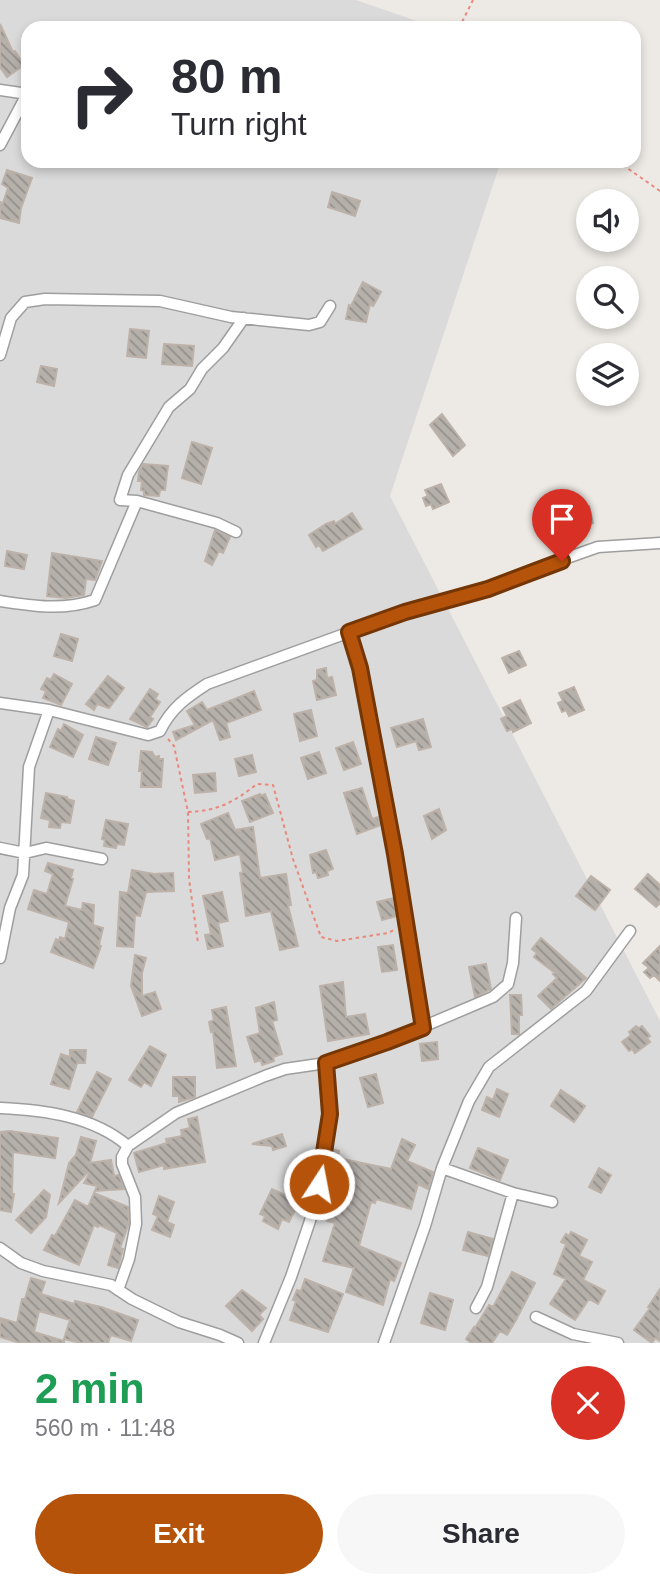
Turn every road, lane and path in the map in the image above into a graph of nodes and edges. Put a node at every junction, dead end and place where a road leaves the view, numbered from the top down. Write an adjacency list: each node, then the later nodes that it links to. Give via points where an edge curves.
1 (473, 0): 2 (path)
2 (462, 21)
3 (0, 90): 4 (street)
4 (21, 93)
5 (21, 107): 6 (street)
6 (0, 145)
7 (627, 168): 8 (path)
8 (660, 191)
9 (330, 306): 10 (street, via 320,322 309,325)
10 (244, 318): 11 (street, via 160,301 25,302 11,318); 12 (street, via 148,439 120,500)
11 (0, 355)
12 (137, 502): 13 (street); 15 (street, via 94,600 51,608)
13 (236, 531)
14 (660, 543): 16 (street, via 598,547 488,589)
15 (0, 601)
16 (349, 632): 19 (street, via 208,684 183,700); 25 (street, via 360,668)
17 (0, 703): 18 (street)
18 (49, 710): 19 (street, via 148,735); 22 (street, via 29,767)
19 (160, 731): 20 (path, via 174,746)
20 (188, 812): 25 (path, via 233,802 257,784 273,785 321,937 337,941 388,933); 27 (path, via 188,879)
21 (0, 848): 22 (street)
22 (25, 853): 23 (street, via 46,848); 28 (street)
23 (102, 859)
24 (516, 918): 29 (street, via 508,984 493,997)
25 (406, 924): 29 (street)
26 (630, 931): 33 (street, via 586,991 489,1067 469,1101)
27 (198, 943)
28 (0, 958)
29 (423, 1028): 30 (street)
30 (326, 1063): 32 (street, via 285,1069 176,1113); 41 (street, via 330,1114 314,1209 292,1278)
31 (0, 1108): 32 (street, via 71,1117 112,1132)
32 (128, 1146): 37 (street, via 122,1164 135,1197 136,1224)
33 (442, 1168): 34 (street); 42 (street)
34 (513, 1193): 35 (street); 38 (street, via 491,1274)
35 (552, 1202)
36 (0, 1248): 37 (street, via 43,1272)
37 (118, 1290): 40 (street, via 180,1322)
38 (476, 1308)
39 (536, 1317): 43 (street, via 573,1334)
40 (237, 1343)
41 (264, 1343)
42 (384, 1343)
43 (618, 1343)

